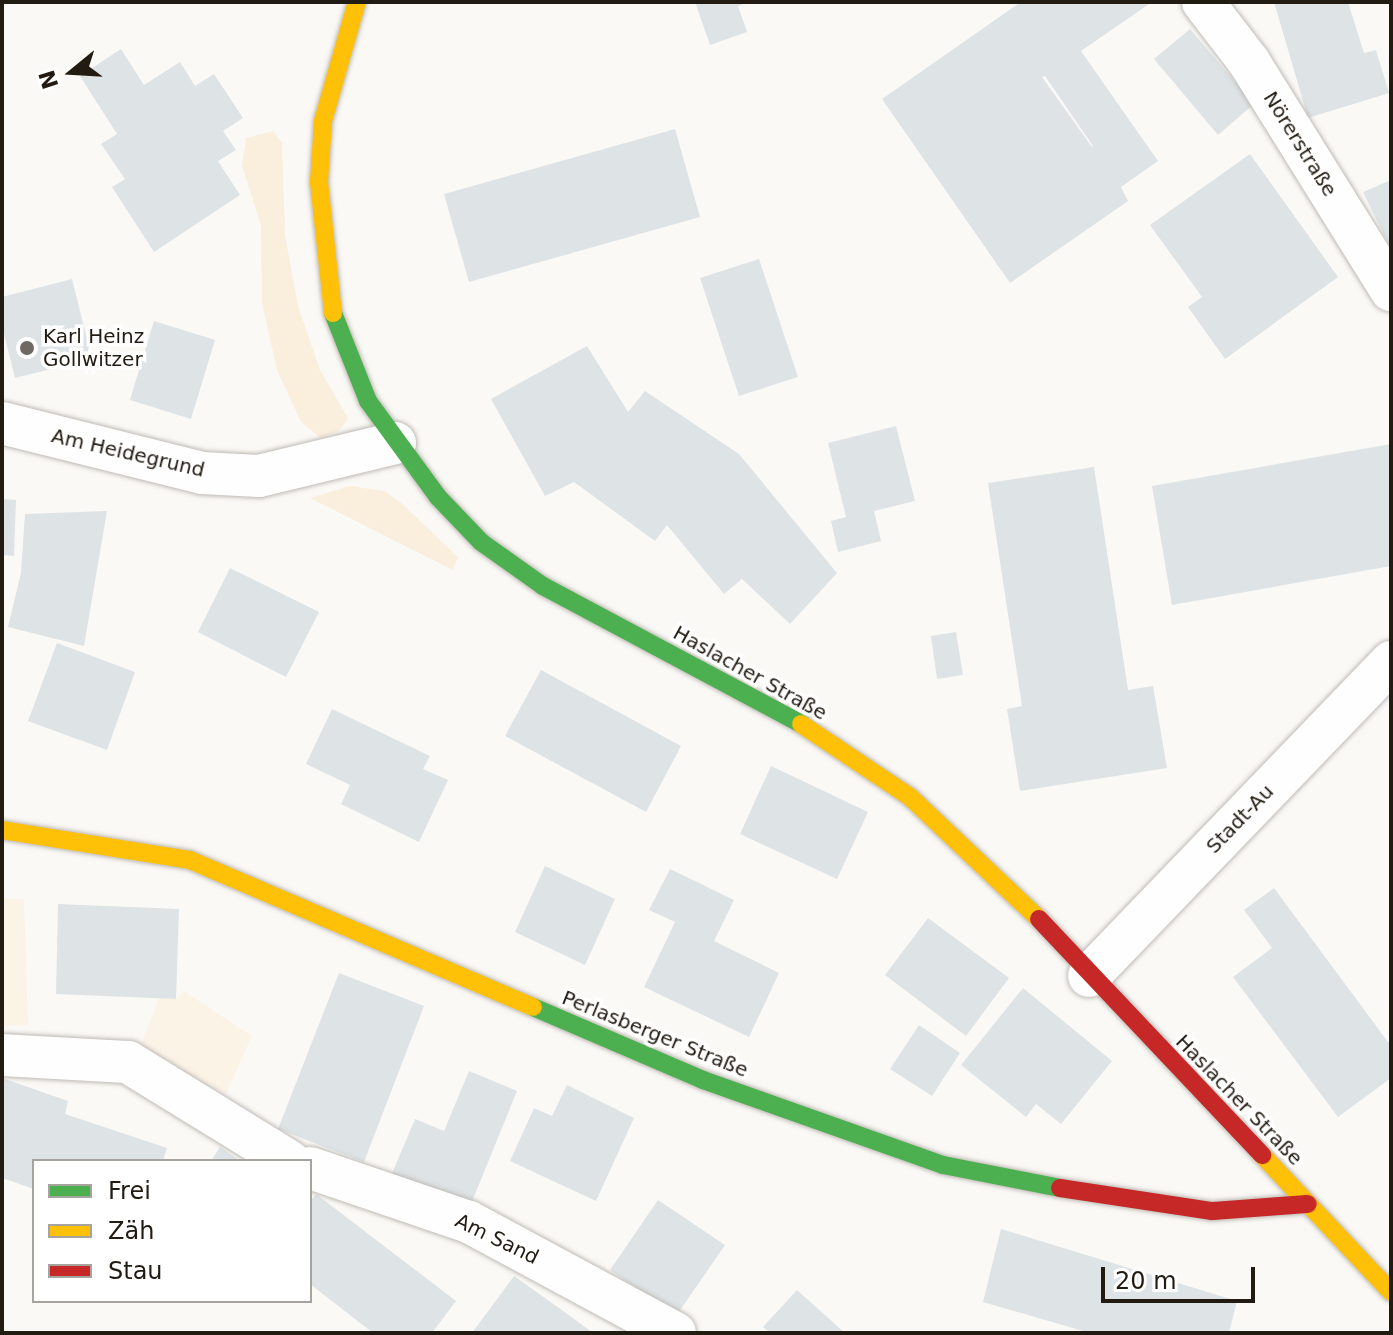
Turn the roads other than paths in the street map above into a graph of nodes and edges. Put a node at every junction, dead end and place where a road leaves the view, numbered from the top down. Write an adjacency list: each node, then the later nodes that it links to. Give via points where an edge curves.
1 (357, 2): 5 (street, Haslacher Straße, via 323,121 323,252 334,317 368,401)
2 (1203, 2): 3 (street, Nörerstraße, via 1249,62)
3 (1391, 290)
4 (2, 423): 5 (street, Am Heidegrund, via 202,473 259,476)
5 (395, 443): 8 (street, Haslacher Straße, via 481,542 543,586 805,726 910,797 993,870)
6 (1391, 662): 8 (street, Stadt-Au)
7 (2, 830): 12 (street, Perlasberger Straße, via 190,860 703,1080 943,1165 1150,1205 1212,1211)
8 (1089, 976): 12 (street, Haslacher Straße)
9 (2, 1055): 10 (street, via 128,1062)
10 (286, 1159)
11 (312, 1169): 14 (street, Am Sand, via 469,1222)
12 (1308, 1204): 13 (street, Haslacher Straße)
13 (1391, 1292)
14 (675, 1333)

